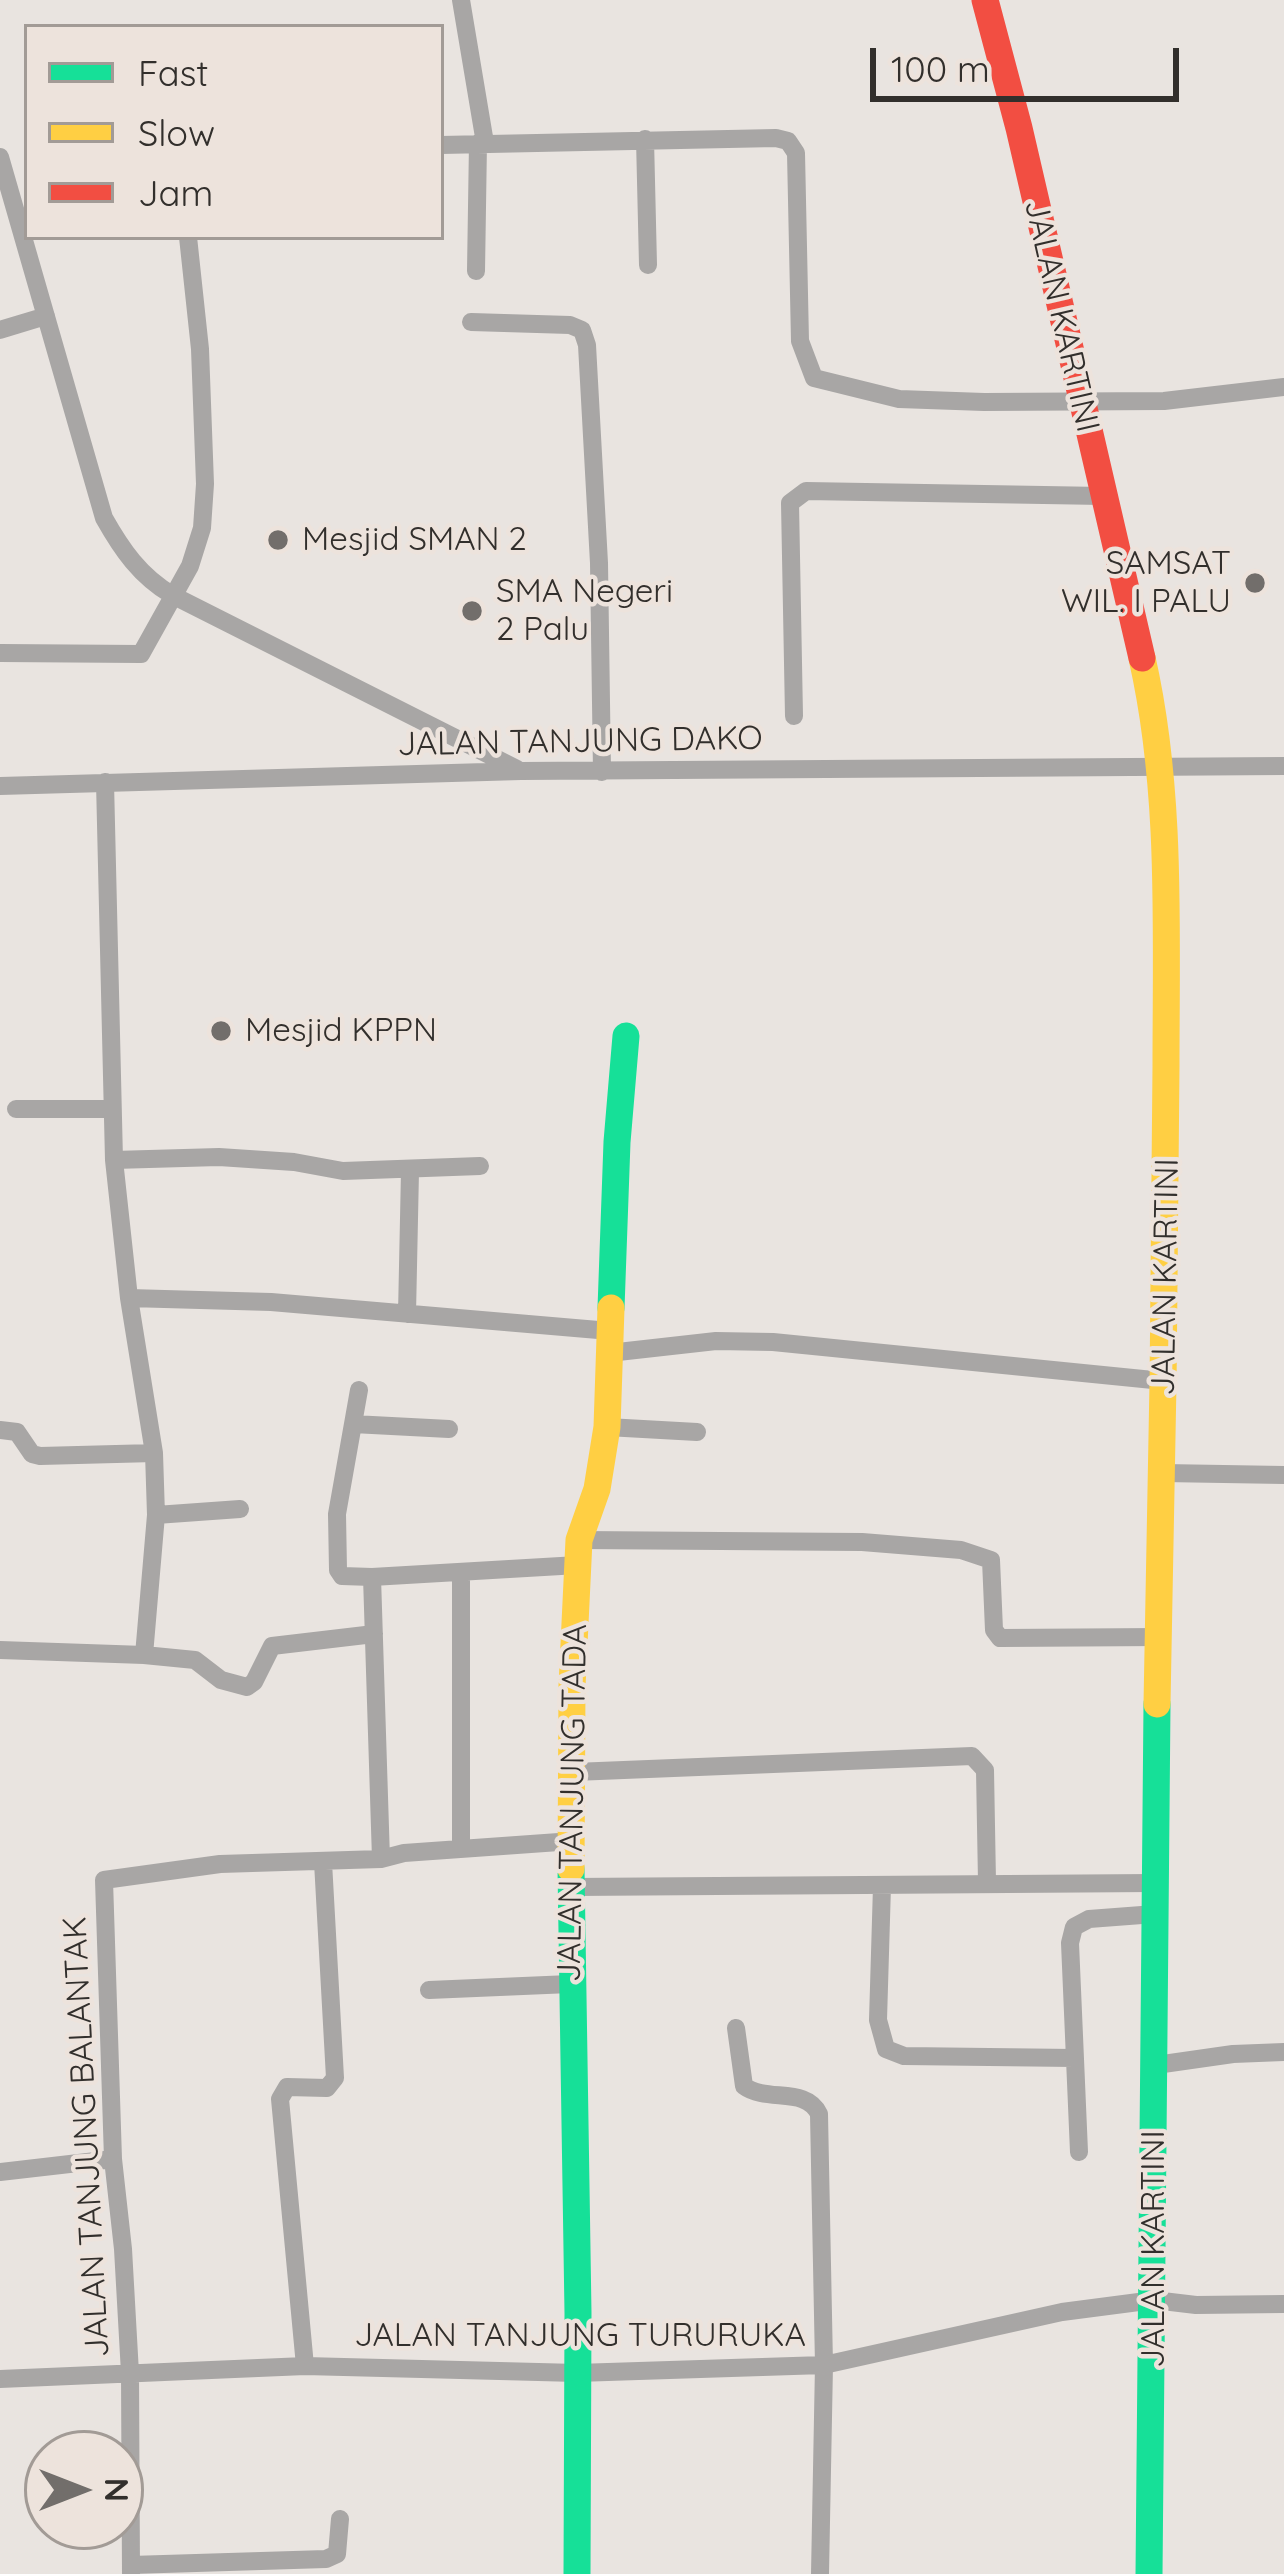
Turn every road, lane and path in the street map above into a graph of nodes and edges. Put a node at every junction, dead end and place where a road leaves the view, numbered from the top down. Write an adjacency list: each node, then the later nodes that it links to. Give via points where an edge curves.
1 (461, 0): 4 (street)
2 (985, 0): 16 (street, JALAN KARTINI)
3 (645, 139): 4 (street); 10 (street); 16 (street, via 788,141 796,154 800,340 814,379 898,399)
4 (482, 143): 5 (street); 11 (street)
5 (444, 145)
6 (0, 157): 8 (street)
7 (24, 240): 12 (street)
8 (24, 240)
9 (188, 240): 18 (street, via 205,484 202,528)
10 (648, 265)
11 (476, 271)
12 (46, 316): 14 (street); 18 (street, via 104,518 127,557)
13 (471, 322): 24 (street, via 570,326 582,330 587,345)
14 (0, 330)
15 (1284, 387): 16 (street, via 1164,401)
16 (1080, 400): 17 (street, JALAN KARTINI)
17 (1103, 496): 20 (street, via 797,496 790,503); 22 (street, JALAN KARTINI)
18 (172, 595): 19 (street, via 141,654); 23 (street)
19 (0, 653)
20 (794, 716)
21 (1284, 766): 22 (street, JALAN TANJUNG DAKO)
22 (1161, 768): 24 (street, JALAN TANJUNG DAKO); 36 (street, JALAN KARTINI)
23 (521, 771): 24 (street, JALAN TANJUNG DAKO); 25 (street, JALAN TANJUNG DAKO)
24 (602, 772)
25 (105, 782): 26 (street, JALAN TANJUNG DAKO); 29 (street)
26 (0, 786)
27 (626, 1036): 35 (street, JALAN TANJUNG TADA)
28 (16, 1109): 29 (street)
29 (111, 1109): 30 (street)
30 (114, 1160): 32 (street, via 219,1157); 33 (street)
31 (479, 1166): 32 (street)
32 (410, 1172): 34 (street)
33 (129, 1298): 34 (street); 43 (street)
34 (407, 1314): 35 (street)
35 (610, 1342): 36 (street, via 773,1342); 39 (street, JALAN TANJUNG TADA)
36 (1163, 1381): 44 (street, JALAN KARTINI)
37 (359, 1390): 38 (street)
38 (353, 1424): 41 (street); 50 (street, via 338,1570)
39 (607, 1427): 42 (street); 48 (street, JALAN TANJUNG TADA)
40 (0, 1430): 43 (street, via 17,1432 40,1456)
41 (449, 1430)
42 (697, 1432)
43 (154, 1453): 47 (street)
44 (1163, 1473): 45 (street); 52 (street, JALAN KARTINI)
45 (1284, 1474)
46 (240, 1509): 47 (street)
47 (156, 1515): 54 (street)
48 (579, 1552): 49 (street); 52 (street, via 862,1542 961,1550 991,1560 1000,1638); 55 (street, JALAN TANJUNG TADA)
49 (461, 1573): 50 (street); 57 (street)
50 (372, 1576): 51 (street)
51 (374, 1634): 54 (street, via 272,1646 247,1687 195,1660); 58 (street)
52 (1161, 1637): 61 (street, JALAN KARTINI)
53 (0, 1650): 54 (street)
54 (144, 1655)
55 (574, 1772): 56 (street, JALAN TANJUNG TADA); 60 (street, via 973,1756 985,1770)
56 (573, 1841): 57 (street, JALAN TANJUNG BALANTAK); 63 (street, JALAN TANJUNG TADA)
57 (461, 1848): 58 (street, JALAN TANJUNG BALANTAK)
58 (381, 1859): 59 (street, JALAN TANJUNG BALANTAK)
59 (323, 1862): 72 (street, JALAN TANJUNG BALANTAK, via 220,1864 104,1880); 77 (street, via 335,2074 331,2086 280,2091)
60 (986, 1882): 61 (street); 62 (street)
61 (1154, 1882): 64 (street, JALAN KARTINI)
62 (882, 1886): 63 (street); 69 (street, via 878,2020 886,2049 904,2056)
63 (572, 1887): 65 (street, JALAN TANJUNG TADA)
64 (1155, 1914): 69 (street, via 1088,1919 1075,1928); 70 (street, JALAN KARTINI)
65 (570, 1984): 66 (street); 79 (street, JALAN TANJUNG TADA)
66 (429, 1990)
67 (736, 2028): 76 (street, via 745,2086 806,2099 820,2114)
68 (1284, 2052): 70 (street)
69 (1075, 2058): 71 (street)
70 (1156, 2065): 74 (street, JALAN KARTINI)
71 (1079, 2152)
72 (112, 2158): 73 (street); 78 (street, JALAN TANJUNG BALANTAK)
73 (0, 2172)
74 (1154, 2300): 75 (street, JALAN TANJUNG TURURUKA); 76 (street, JALAN TANJUNG TURURUKA, via 1012,2320); 85 (street, JALAN KARTINI)
75 (1284, 2305)
76 (824, 2365): 79 (street, JALAN TANJUNG TURURUKA); 84 (street)
77 (304, 2366): 78 (street, JALAN TANJUNG TURURUKA); 79 (street, JALAN TANJUNG TURURUKA)
78 (130, 2373): 80 (street, JALAN TANJUNG TURURUKA); 82 (street, JALAN TANJUNG BALANTAK)
79 (577, 2373): 83 (street, JALAN TANJUNG TADA)
80 (0, 2379)
81 (340, 2519): 82 (street, via 337,2554 326,2559)
82 (131, 2570)
83 (577, 2574)
84 (820, 2574)
85 (1149, 2574)

